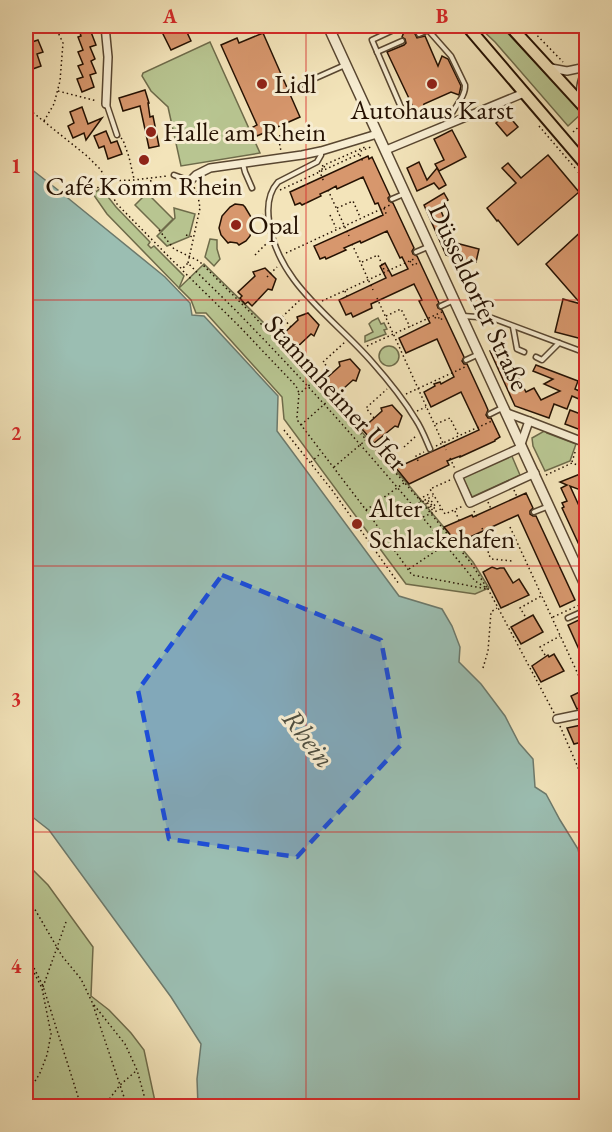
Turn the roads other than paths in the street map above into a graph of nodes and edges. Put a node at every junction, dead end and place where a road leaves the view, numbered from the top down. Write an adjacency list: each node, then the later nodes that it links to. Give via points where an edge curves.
1 (105, 26): 17 (street)
2 (328, 26): 11 (street, Düsseldorfer Straße)
3 (402, 26): 10 (lane, via 372,40)
4 (424, 26): 7 (lane)
5 (467, 26): 16 (main road)
6 (510, 26): 13 (main road)
7 (428, 30): 8 (lane); 19 (lane, via 451,56 465,85)
8 (419, 34)
9 (402, 41): 10 (lane)
10 (377, 52): 19 (lane, via 405,115)
11 (346, 65): 15 (lane); 20 (street, Düsseldorfer Straße)
12 (586, 67): 13 (street, via 571,71)
13 (549, 68): 18 (main road)
14 (586, 72): 18 (street, via 580,94)
15 (300, 85)
16 (524, 93): 19 (street); 25 (main road)
17 (106, 104): 21 (lane)
18 (584, 106)
19 (451, 120): 22 (street)
20 (377, 134): 22 (street, Düsseldorfer Straße); 23 (street)
21 (117, 135)
22 (386, 150): 29 (street, Düsseldorfer Straße)
23 (321, 151): 24 (street); 48 (lane, via 317,162 274,186 268,210 272,238 289,273 400,397)
24 (243, 164): 27 (street, via 210,168); 28 (lane)
25 (586, 165)
26 (174, 175): 27 (lane)
27 (190, 181)
28 (252, 188)
29 (406, 193): 30 (lane); 31 (street, Düsseldorfer Straße)
30 (392, 199)
31 (430, 246): 32 (lane); 33 (street, Düsseldorfer Straße)
32 (417, 252)
33 (455, 300): 34 (lane); 35 (street, Düsseldorfer Straße)
34 (441, 306)
35 (463, 316): 36 (lane, via 492,318); 40 (street, Düsseldorfer Straße)
36 (513, 326): 37 (lane); 38 (lane, via 517,349)
37 (559, 343): 39 (lane); 41 (lane, via 542,360)
38 (524, 352)
39 (586, 353)
40 (480, 354): 42 (lane); 43 (street, Düsseldorfer Straße)
41 (536, 357)
42 (466, 360)
43 (506, 410): 44 (lane); 45 (street); 47 (street, Düsseldorfer Straße)
44 (490, 414)
45 (529, 421): 46 (street); 47 (street)
46 (583, 441)
47 (522, 445): 49 (street, Düsseldorfer Straße); 49 (street, via 458,476 470,503)
48 (430, 449)
49 (536, 476): 50 (street, Düsseldorfer Straße)
50 (549, 506): 51 (lane); 52 (street, Düsseldorfer Straße)
51 (534, 512)
52 (586, 587)
53 (586, 610): 54 (lane)
54 (568, 618)
55 (586, 713): 56 (street)
56 (557, 719)

